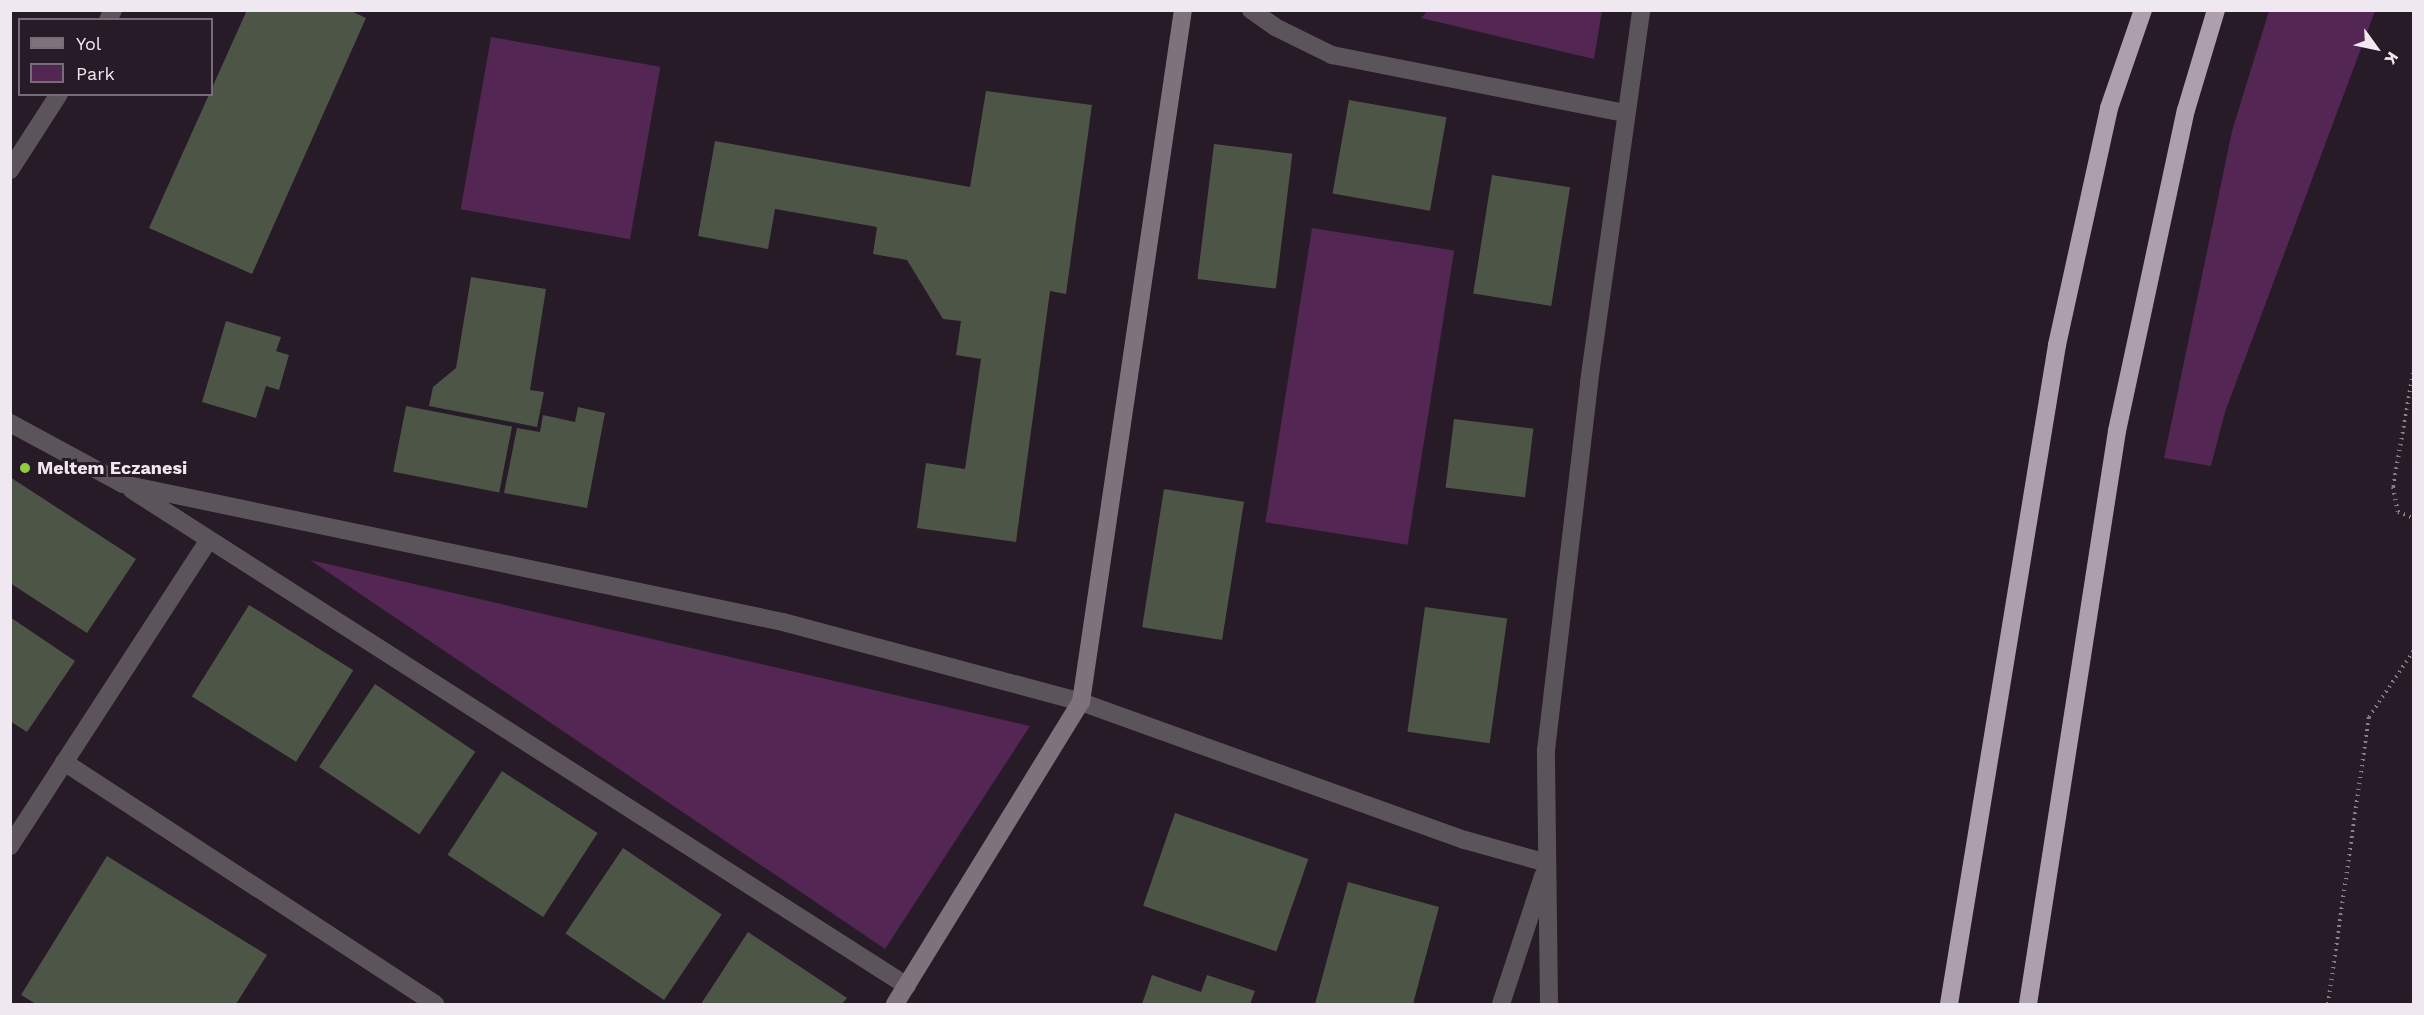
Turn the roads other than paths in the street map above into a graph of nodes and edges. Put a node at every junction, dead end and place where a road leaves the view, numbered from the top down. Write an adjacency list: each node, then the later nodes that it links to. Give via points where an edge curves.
1 (1183, 10): 14 (street)
2 (1251, 10): 9 (street, via 1275,27 1332,55)
3 (1641, 10): 9 (street)
4 (2135, 10): 8 (highway)
5 (2143, 10): 8 (highway)
6 (2216, 10): 24 (highway, via 2186,110 2117,431)
7 (58, 96): 10 (street)
8 (2109, 108): 23 (highway, via 2057,345)
9 (1625, 113): 17 (street, via 1546,750)
10 (10, 170)
11 (10, 423): 12 (street)
12 (123, 484): 13 (street); 14 (street, via 783,622)
13 (209, 540): 15 (street); 18 (street)
14 (1081, 702): 17 (street, via 1465,840); 18 (street)
15 (64, 762): 16 (street); 19 (street)
16 (10, 846)
17 (1547, 863): 21 (street); 22 (street)
18 (907, 986): 20 (street)
19 (435, 1005)
20 (896, 1005)
21 (1500, 1005)
22 (1549, 1005)
23 (1949, 1005)
24 (2028, 1005)

